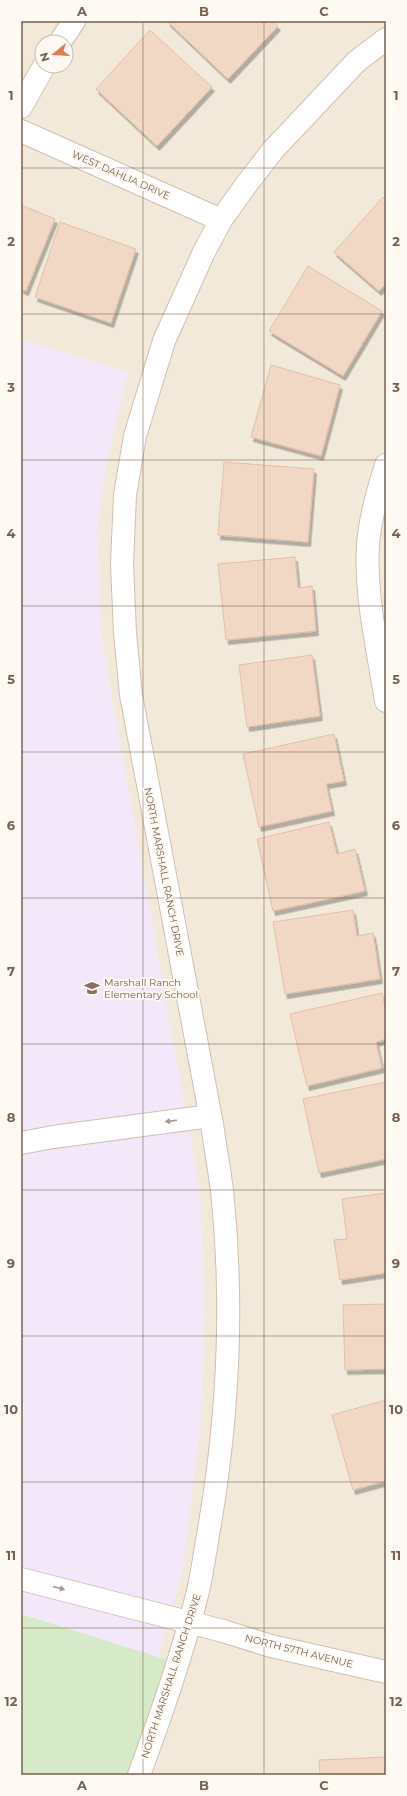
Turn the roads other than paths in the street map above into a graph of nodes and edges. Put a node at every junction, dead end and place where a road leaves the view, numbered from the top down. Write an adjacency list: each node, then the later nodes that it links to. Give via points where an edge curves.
1 (74, 21): 2 (street)
2 (65, 34)
3 (386, 39): 7 (street, NORTH MARSHALL RANCH DRIVE, via 357,61 273,150)
4 (40, 74): 5 (street)
5 (21, 107)
6 (21, 131): 7 (street, WEST DAHLIA DRIVE)
7 (221, 220): 10 (street, NORTH MARSHALL RANCH DRIVE, via 176,312 152,379 136,436 125,495 122,564 131,695)
8 (386, 465): 9 (street, via 376,495 368,545 370,604)
9 (386, 701)
10 (210, 1116): 11 (street, one-way to 11); 13 (street, NORTH MARSHALL RANCH DRIVE, via 222,1190 228,1363 214,1500 198,1590)
11 (21, 1143)
12 (21, 1579): 13 (street, NORTH 57TH AVENUE, one-way to 13)
13 (189, 1623): 14 (street, NORTH 57TH AVENUE, via 271,1646); 15 (street, NORTH MARSHALL RANCH DRIVE, via 153,1737)
14 (386, 1672)
15 (138, 1775)

